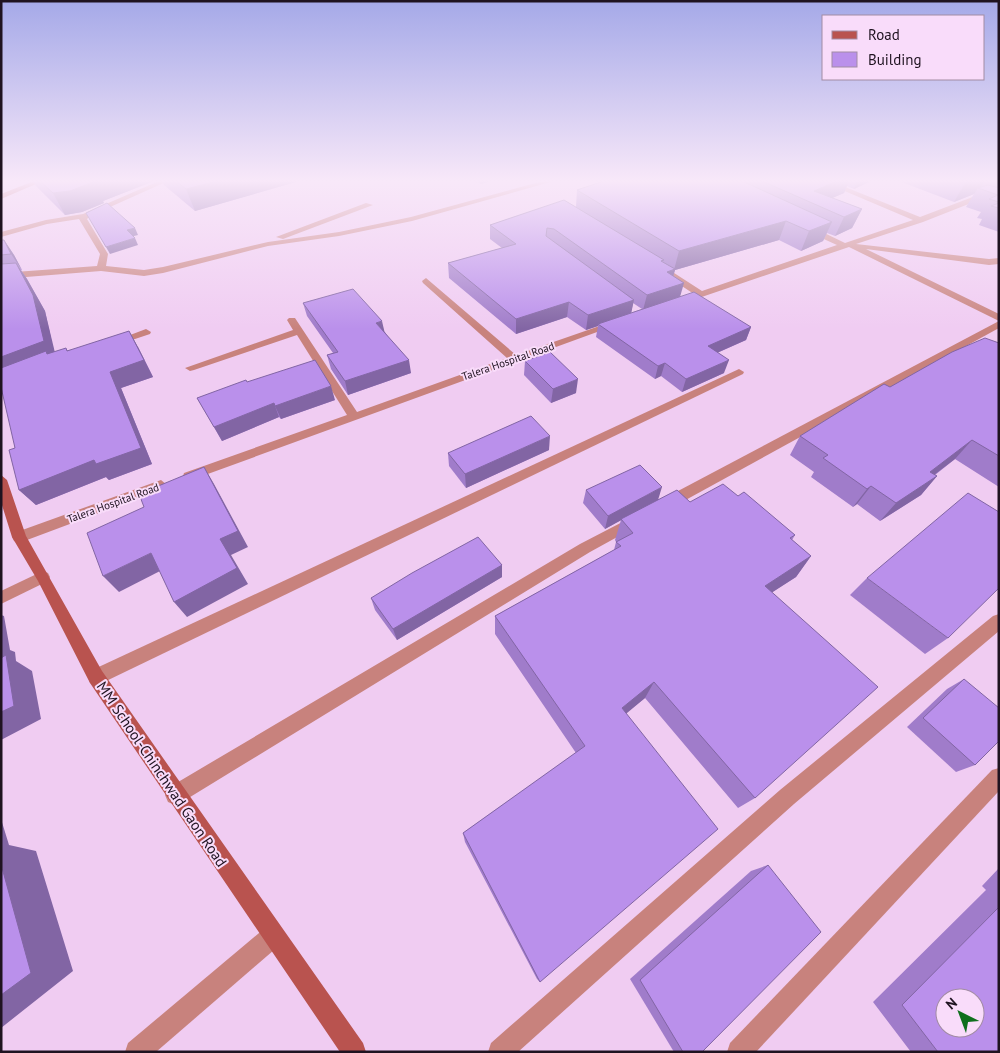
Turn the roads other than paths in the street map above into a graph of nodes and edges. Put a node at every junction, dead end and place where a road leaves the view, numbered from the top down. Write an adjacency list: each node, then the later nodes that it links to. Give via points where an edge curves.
1 (18, 230): 7 (street)
2 (89, 230): 11 (street, via 104,254)
3 (301, 230): 9 (street)
4 (358, 230): 9 (street)
5 (811, 230): 8 (street)
6 (890, 230): 8 (street)
7 (1, 235)
8 (847, 245): 10 (street); 15 (street); 17 (street)
9 (258, 246): 11 (street, via 144,273)
10 (999, 261)
11 (101, 268): 13 (street)
12 (661, 269): 15 (street)
13 (1, 276)
14 (426, 281): 24 (street)
15 (701, 294): 16 (street)
16 (670, 305)
17 (999, 318)
18 (292, 320): 21 (street)
19 (623, 321): 24 (street, Talera Hospital Road)
20 (999, 324): 35 (street, via 585,548)
21 (299, 331): 25 (street); 27 (street)
22 (146, 332): 23 (street)
23 (99, 348)
24 (514, 359): 27 (street, Talera Hospital Road)
25 (190, 368)
26 (739, 372): 33 (street)
27 (353, 415): 29 (street, Talera Hospital Road)
28 (1, 480): 29 (main road, MM School-Chinchwad Gaon Road)
29 (19, 538): 30 (main road, MM School-Chinchwad Gaon Road)
30 (43, 577): 31 (street); 33 (main road, MM School-Chinchwad Gaon Road)
31 (1, 598)
32 (999, 621): 39 (street, via 787,797)
33 (96, 677): 35 (main road, MM School-Chinchwad Gaon Road)
34 (999, 777): 40 (street)
35 (175, 795): 36 (main road, MM School-Chinchwad Gaon Road)
36 (273, 936): 37 (street); 38 (main road, MM School-Chinchwad Gaon Road)
37 (137, 1052)
38 (354, 1052)
39 (500, 1052)
40 (739, 1052)

